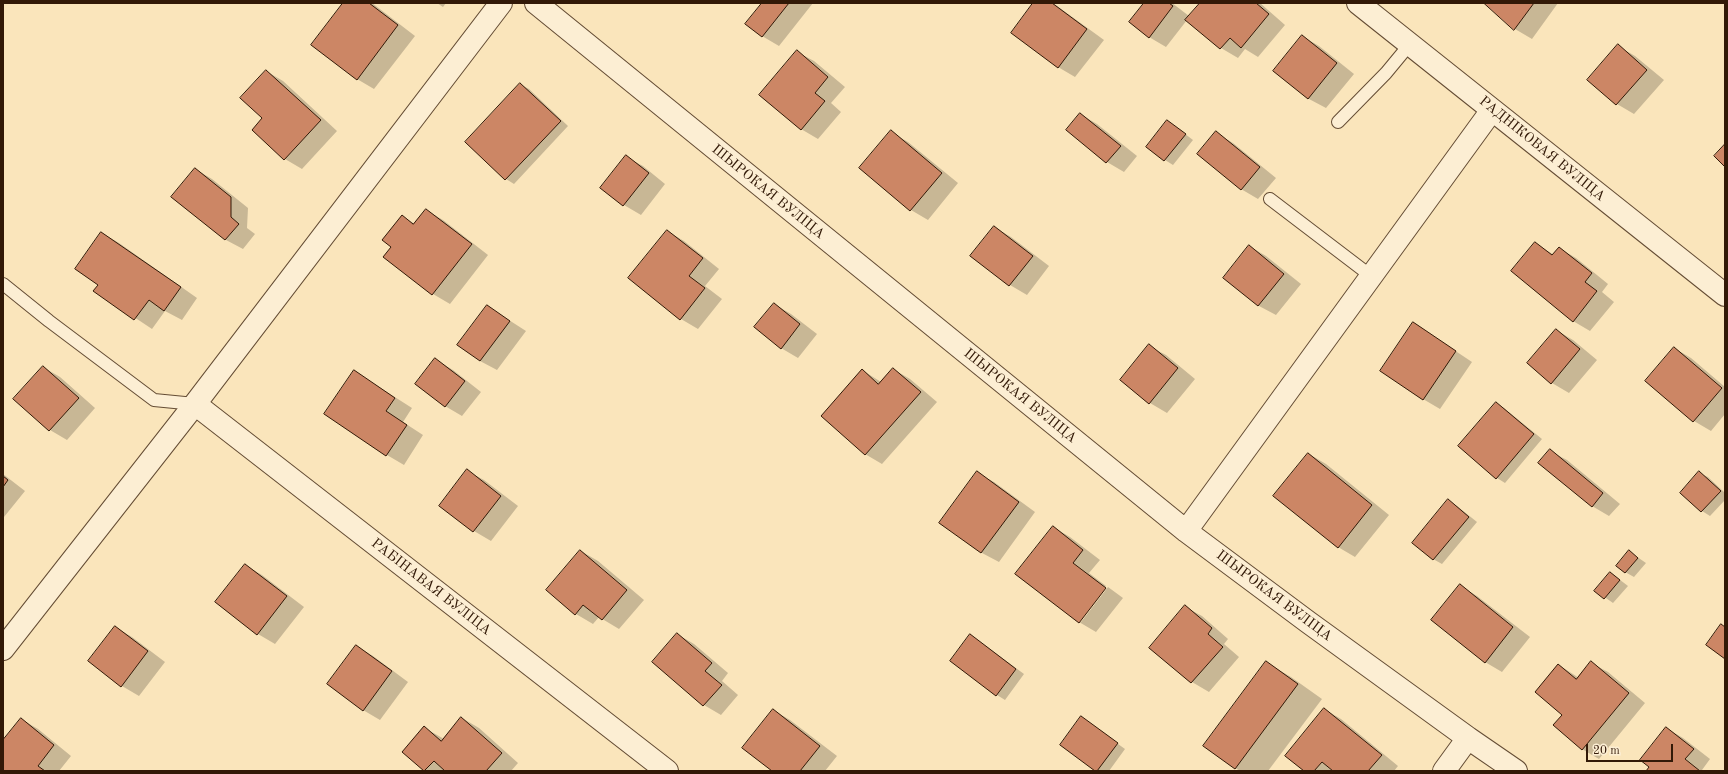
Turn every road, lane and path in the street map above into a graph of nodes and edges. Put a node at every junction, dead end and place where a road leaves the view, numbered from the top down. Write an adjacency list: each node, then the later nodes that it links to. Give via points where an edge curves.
1 (500, 3): 11 (street)
2 (536, 3): 12 (street, ШЫРОКАЯ ВУЛІЦА)
3 (1358, 3): 4 (street, РАДНІКОВАЯ ВУЛІЦА)
4 (1410, 44): 5 (street, РАДНІКОВАЯ ВУЛІЦА); 6 (lane, via 1386,73)
5 (1492, 110): 8 (street); 10 (street, РАДНІКОВАЯ ВУЛІЦА)
6 (1338, 122)
7 (1270, 198): 8 (lane)
8 (1371, 276): 12 (street)
9 (3, 284): 11 (lane, via 154,400)
10 (1725, 295)
11 (195, 404): 13 (street); 15 (street, РАБІНАВАЯ ВУЛІЦА)
12 (1186, 531): 14 (street, ШЫРОКАЯ ВУЛІЦА)
13 (3, 649)
14 (1468, 738): 16 (street); 17 (street, ШЫРОКАЯ ВУЛІЦА)
15 (667, 771)
16 (1444, 771)
17 (1516, 771)

